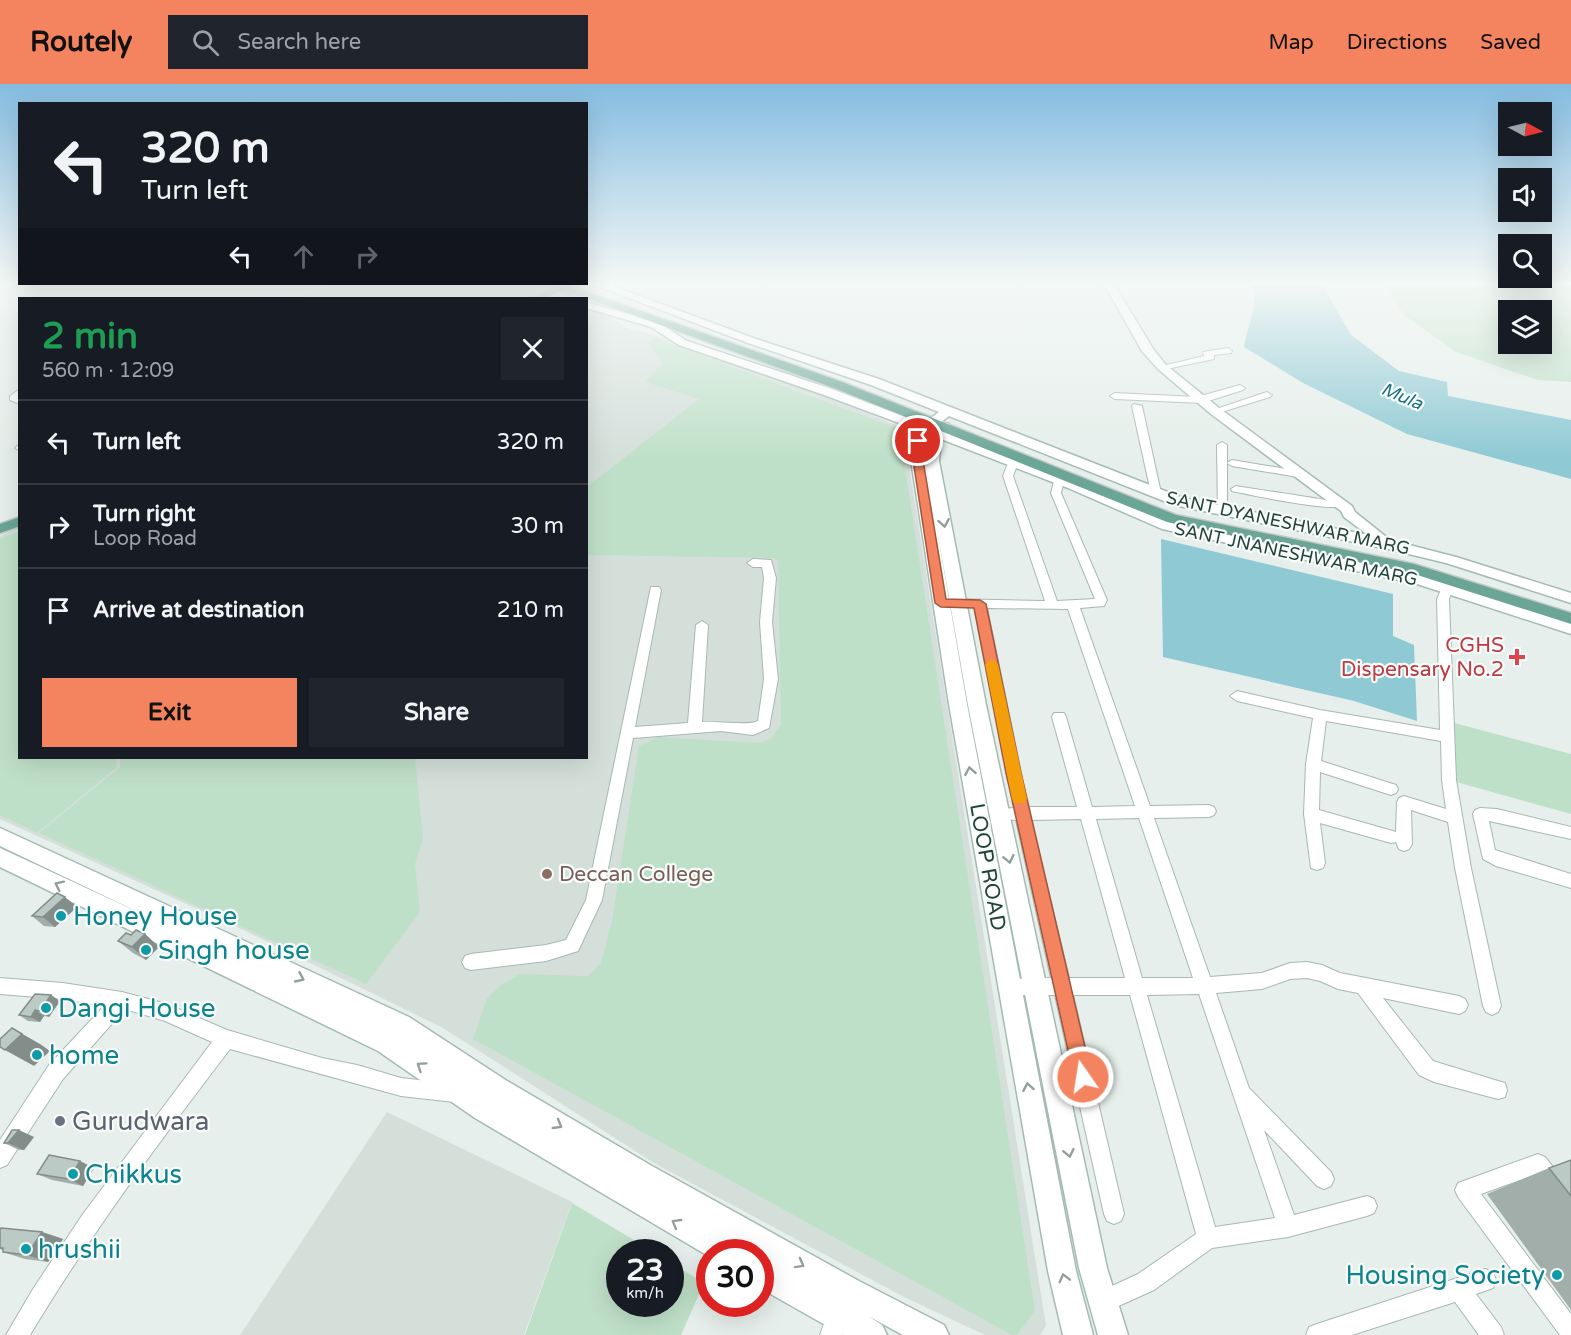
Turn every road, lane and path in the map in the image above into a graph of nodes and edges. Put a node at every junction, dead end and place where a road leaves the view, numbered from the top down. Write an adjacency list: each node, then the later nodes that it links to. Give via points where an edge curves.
1 (709, 342): 14 (main road, SANT DYANESHWAR MARG)
2 (729, 342): 14 (main road, SANT DYANESHWAR MARG, via 845,380)
3 (756, 342): 14 (street, SANT JNANESHWAR MARG, via 854,374)
4 (1143, 342): 7 (street)
5 (1223, 351): 7 (street)
6 (1207, 368): 7 (street)
7 (1166, 370): 11 (street)
8 (1240, 388): 11 (street)
9 (1267, 395): 13 (street)
10 (1115, 396): 11 (street)
11 (1201, 399): 13 (street)
12 (1137, 406): 23 (street)
13 (1215, 411): 19 (street)
14 (941, 422): 16 (street, SANT JNANESHWAR MARG); 23 (street, SANT JNANESHWAR MARG); 32 (main road, SANT DYANESHWAR MARG, via 1176,511); 34 (main road, SANT DYANESHWAR MARG, via 1172,519); 37 (street, LOOP ROAD, via 932,442 932,461)
15 (1222, 445): 25 (street)
16 (1013, 463): 20 (street, SANT JNANESHWAR MARG); 39 (street, via 1008,476)
17 (1232, 463): 18 (street)
18 (1282, 471): 19 (street); 21 (street, via 1285,478)
19 (1298, 474): 21 (street)
20 (1059, 480): 34 (street, SANT JNANESHWAR MARG, via 1182,530); 40 (street, via 1056,493 1101,600 1096,604)
21 (1309, 481): 26 (street)
22 (1236, 489): 26 (street)
23 (1156, 493): 25 (street, SANT JNANESHWAR MARG)
24 (18, 510): 27 (main road)
25 (1222, 510): 30 (street, SANT JNANESHWAR MARG)
26 (1347, 510): 30 (street); 31 (street); 32 (street, via 1356,511)
27 (0, 517)
28 (18, 522): 29 (main road)
29 (0, 529)
30 (1356, 537): 31 (street, SANT JNANESHWAR MARG)
31 (1388, 544): 32 (street)
32 (1410, 554): 34 (street); 36 (street, SANT JNANESHWAR MARG, via 1451,560)
33 (753, 563): 48 (street, via 767,563 770,578 766,622 771,680 764,724 753,730)
34 (1431, 577): 41 (main road, SANT DYANESHWAR MARG); 42 (main road, SANT DYANESHWAR MARG); 44 (street, SANT JNANESHWAR MARG); 50 (street, via 1443,599)
35 (655, 590): 49 (street)
36 (1571, 598)
37 (950, 603): 38 (street); 58 (street, LOOP ROAD); 71 (street, LOOP ROAD, one-way to 37)
38 (980, 604): 39 (street); 56 (street)
39 (1052, 604): 40 (street)
40 (1073, 605): 55 (street)
41 (1571, 609)
42 (1571, 619)
43 (702, 625): 48 (street)
44 (1571, 628)
45 (1237, 696): 46 (street)
46 (1320, 715): 50 (street); 51 (street)
47 (1059, 717): 54 (street)
48 (695, 728): 49 (street)
49 (627, 733): 65 (street, via 594,900 572,946)
50 (1448, 737): 59 (street)
51 (1313, 764): 52 (street); 57 (street)
52 (1391, 789)
53 (1209, 811): 55 (street)
54 (1085, 812): 55 (street); 56 (street); 68 (street)
55 (1144, 812): 69 (street)
56 (1023, 813): 58 (street); 67 (street)
57 (1311, 813): 59 (street, via 1398,841 1404,802); 63 (street)
58 (999, 814): 72 (street, LOOP ROAD, one-way to 72)
59 (1455, 818): 75 (street)
60 (1571, 833): 64 (street, via 1480,814 1488,854 1496,860)
61 (0, 837): 80 (street, one-way to 80, via 401,1025)
62 (0, 857): 79 (street, one-way to 62, via 387,1042)
63 (1317, 863)
64 (1571, 880)
65 (471, 962)
66 (0, 986): 73 (street)
67 (1062, 986): 68 (street); 72 (street); 85 (street)
68 (1134, 986): 69 (street); 87 (street)
69 (1204, 986): 70 (street, via 1262,981 1290,971 1307,970); 78 (street)
70 (1363, 986): 74 (street); 77 (street, via 1426,1068 1434,1074)
71 (1010, 987): 72 (street); 98 (street, LOOP ROAD, one-way to 71, via 1062,1271)
72 (1035, 987): 92 (street, LOOP ROAD, one-way to 92)
73 (122, 1000): 76 (street, via 167,1013); 81 (street, via 56,1072)
74 (1460, 1005)
75 (1492, 1006)
76 (226, 1039): 79 (street, via 401,1087); 95 (street, via 103,1203)
77 (1498, 1090)
78 (1241, 1091): 82 (street); 86 (street)
79 (463, 1095): 80 (street)
80 (510, 1111): 88 (street, one-way to 80); 93 (street, one-way to 93, via 643,1175)
81 (0, 1158)
82 (1324, 1179)
83 (1571, 1205): 94 (street, via 1538,1164 1465,1190)
84 (1367, 1206): 86 (street)
85 (1114, 1214)
86 (1288, 1227): 87 (street)
87 (1208, 1238): 92 (street, via 1146,1282)
88 (707, 1239)
89 (774, 1279): 93 (street)
90 (1485, 1280): 91 (street)
91 (1460, 1290): 100 (street); 101 (street)
92 (1102, 1302): 99 (street, LOOP ROAD)
93 (839, 1314): 96 (street); 97 (street)
94 (1571, 1332)
95 (17, 1335)
96 (872, 1335)
97 (934, 1335)
98 (1078, 1335)
99 (1113, 1335)
100 (1317, 1335)
101 (1493, 1335)

